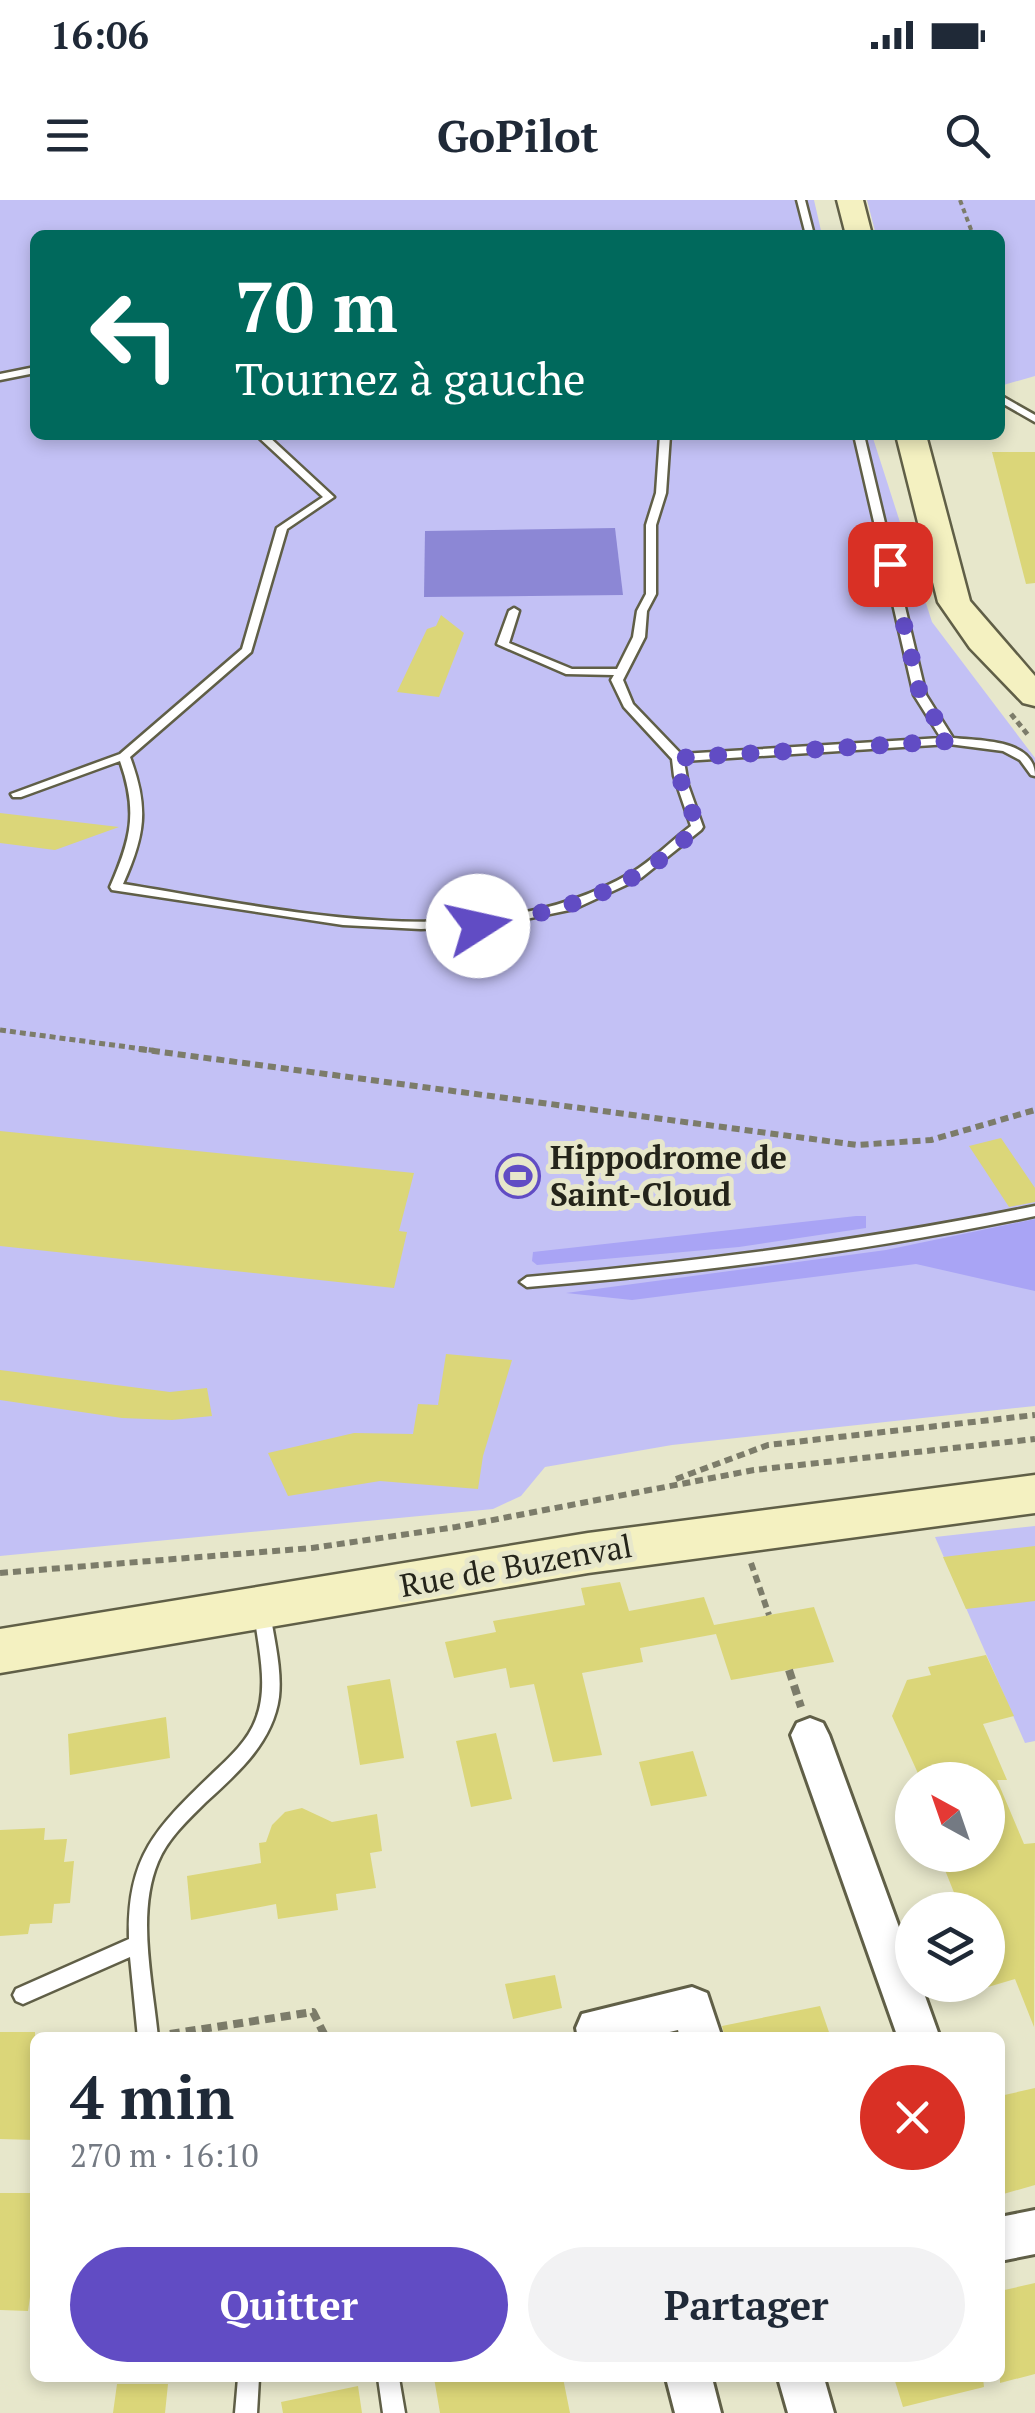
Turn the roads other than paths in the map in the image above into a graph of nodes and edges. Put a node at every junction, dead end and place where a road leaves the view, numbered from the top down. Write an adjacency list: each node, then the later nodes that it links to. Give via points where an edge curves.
1 (802, 200): 3 (lane)
2 (850, 200): 4 (main road)
3 (809, 230)
4 (858, 230)
5 (30, 371): 6 (lane)
6 (0, 377)
7 (1005, 401): 8 (lane)
8 (1035, 418)
9 (265, 440): 17 (lane, via 329,498 282,528 247,650)
10 (665, 440): 14 (lane, via 651,524 651,594 640,637)
11 (860, 440): 16 (lane, via 920,694)
12 (912, 440): 15 (main road, via 954,602)
13 (514, 612): 14 (lane, via 503,644 570,672)
14 (620, 672): 18 (lane, via 628,705)
15 (1035, 696)
16 (949, 741): 18 (lane); 19 (lane, via 1006,748)
17 (124, 756): 18 (lane, via 140,798 139,832 116,887 375,924 478,926 555,912 653,869 696,828 691,800 677,780); 20 (lane)
18 (678, 758)
19 (1035, 772)
20 (16, 794)
21 (1035, 1212): 22 (lane, via 880,1242)
22 (526, 1282)
23 (1035, 1494): 24 (main road, Rue de Buzenval, via 739,1529)
24 (262, 1612): 25 (main road, Rue de Buzenval); 27 (lane, via 270,1698 259,1732 174,1817 149,1860 138,1904)
25 (0, 1652)
26 (810, 1735): 32 (street)
27 (141, 1943): 28 (lane); 29 (lane)
28 (22, 1995)
29 (148, 2032)
30 (598, 2032): 31 (street, via 692,2007)
31 (699, 2032)
32 (917, 2032)
33 (1035, 2232): 34 (street)
34 (1005, 2238)
35 (250, 2382): 39 (lane)
36 (390, 2382): 40 (lane)
37 (690, 2382): 41 (street)
38 (802, 2382): 42 (street)
39 (246, 2413)
40 (394, 2413)
41 (698, 2413)
42 (812, 2413)

